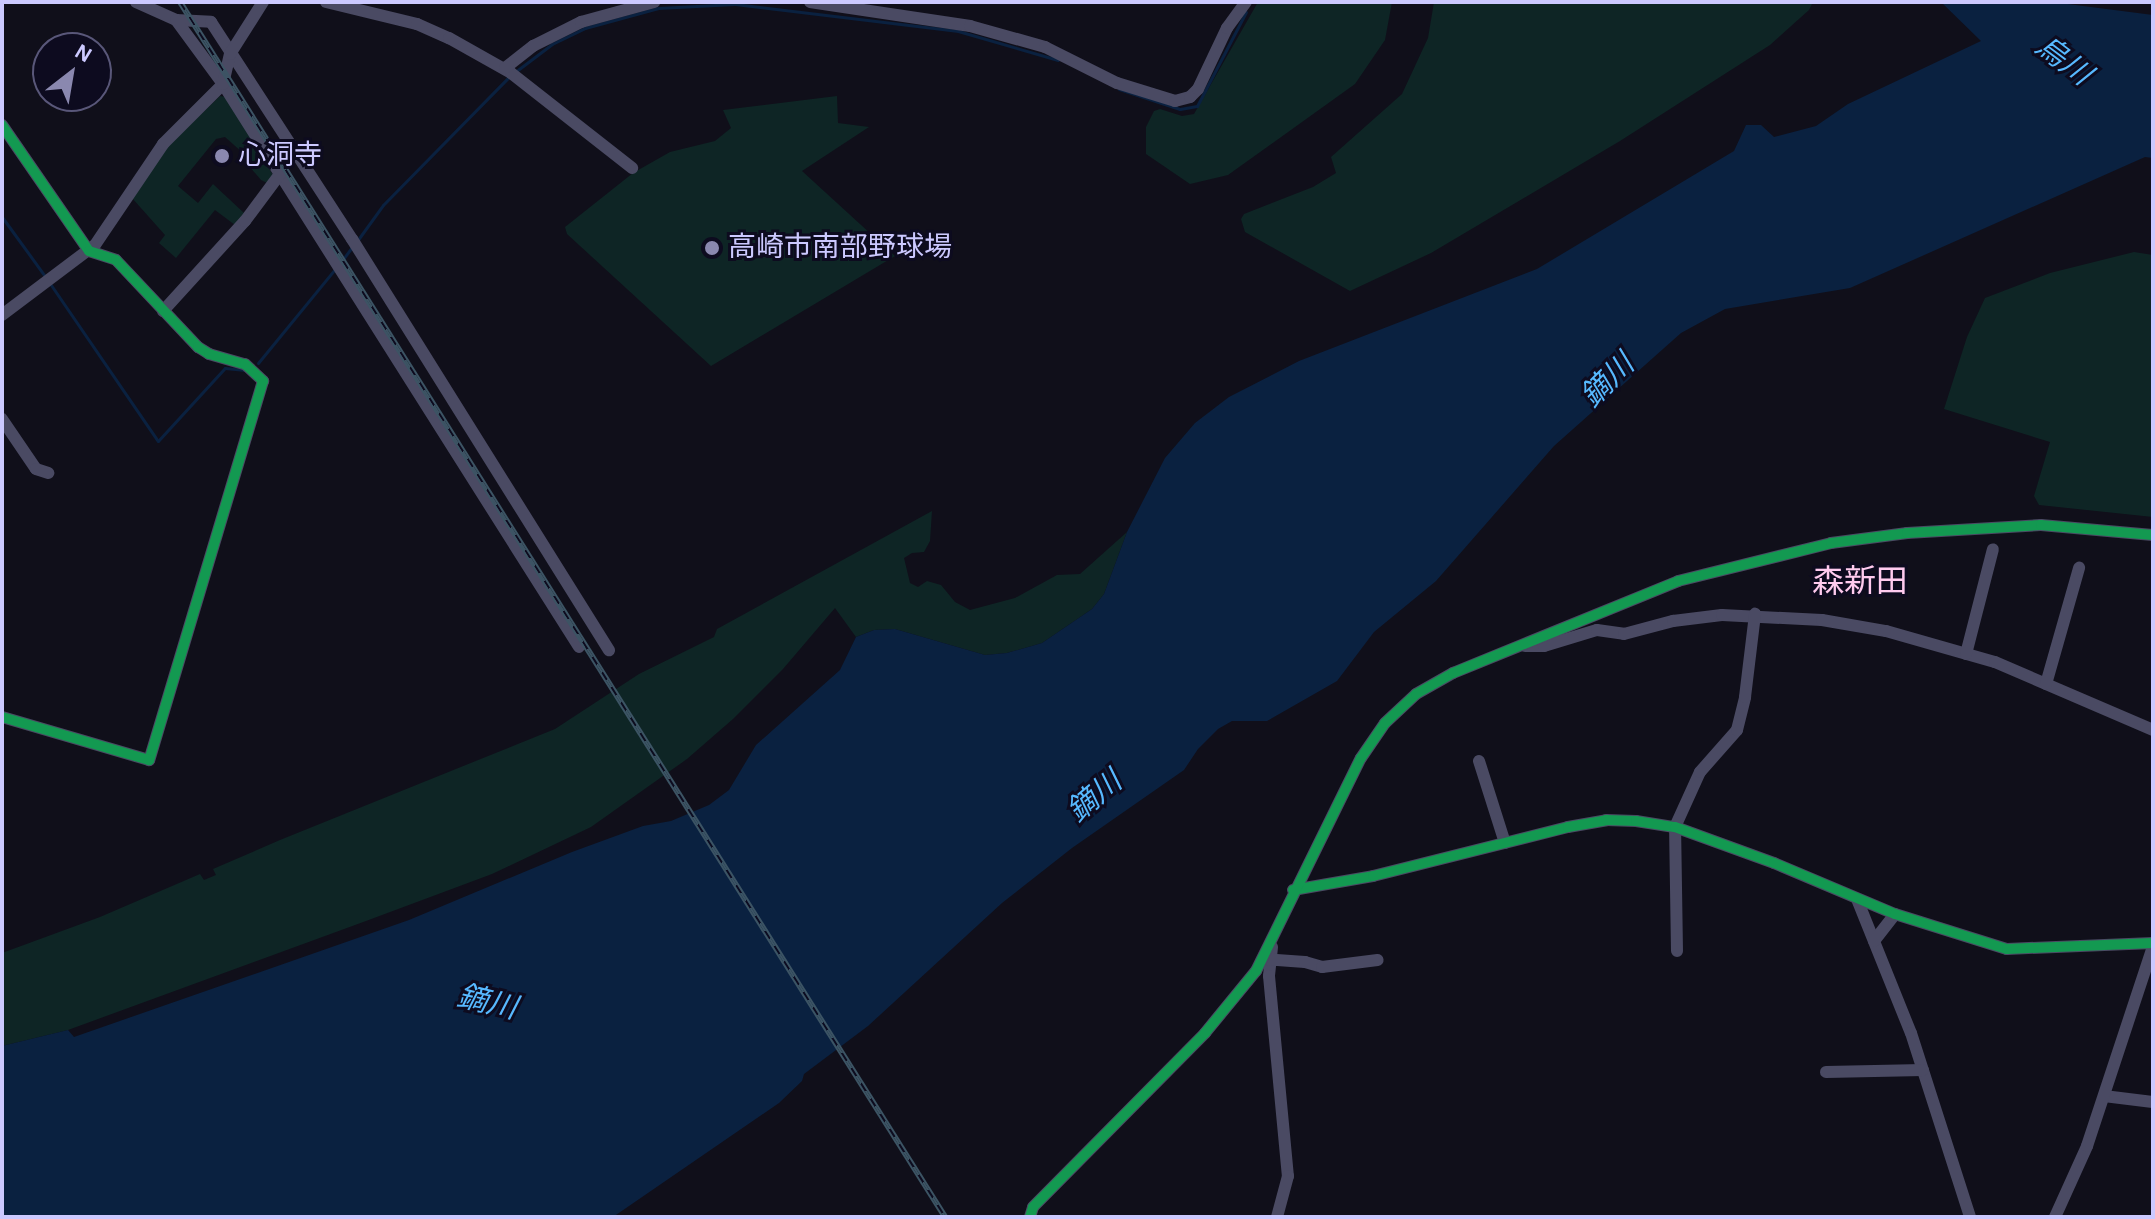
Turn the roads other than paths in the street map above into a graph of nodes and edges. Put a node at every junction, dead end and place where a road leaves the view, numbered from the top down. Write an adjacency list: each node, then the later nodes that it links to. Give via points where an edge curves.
1 (136, 2): 8 (street)
2 (263, 2): 9 (street)
3 (326, 2): 7 (street)
4 (654, 2): 10 (street, via 581,22 533,46)
5 (810, 2): 6 (street, via 970,26 1045,47 1117,83 1175,101 1198,89 1227,28)
6 (1246, 2)
7 (351, 5): 10 (street, via 431,29)
8 (176, 20): 9 (street, via 211,22); 11 (street)
9 (230, 54): 11 (street); 26 (street)
10 (505, 68): 13 (street)
11 (223, 84): 14 (street); 15 (street, via 163,144)
12 (2, 125): 15 (street)
13 (632, 168)
14 (280, 174): 16 (street); 25 (street)
15 (89, 251): 16 (street, via 116,260); 17 (street)
16 (163, 311): 29 (street, via 204,352 245,364 263,381 149,760)
17 (2, 315)
18 (2, 419): 19 (street, via 36,469)
19 (48, 473)
20 (2153, 535): 24 (street, via 2041,525 1831,543 1678,581)
21 (1993, 549): 27 (street)
22 (2079, 568): 28 (street)
23 (1755, 614): 24 (street, via 1673,621 1624,634 1597,630 1544,646); 27 (street, via 1886,631); 32 (street, via 1737,730 1700,772)
24 (1518, 646): 34 (street, via 1453,673 1396,710 1361,758)
25 (579, 647)
26 (609, 650)
27 (1966, 654): 28 (street)
28 (2046, 684): 30 (street)
29 (2, 717)
30 (2153, 730)
31 (1479, 761): 33 (street)
32 (1675, 827): 33 (street, via 1606,820); 35 (street); 39 (street)
33 (1505, 843): 34 (street)
34 (1293, 890): 40 (street)
35 (1857, 899): 36 (street); 37 (street)
36 (1895, 914): 37 (street); 38 (street, via 2007,949)
37 (1874, 941): 42 (street)
38 (2153, 944): 44 (street)
39 (1677, 951)
40 (1266, 960): 41 (street, via 1322,967); 46 (street, via 1205,1033 1033,1207); 47 (street, via 1288,1176)
41 (1378, 960)
42 (1923, 1070): 43 (street); 48 (street)
43 (1826, 1072)
44 (2104, 1096): 45 (street); 49 (street)
45 (2153, 1102)
46 (1030, 1217)
47 (1277, 1217)
48 (1970, 1217)
49 (2055, 1217)

